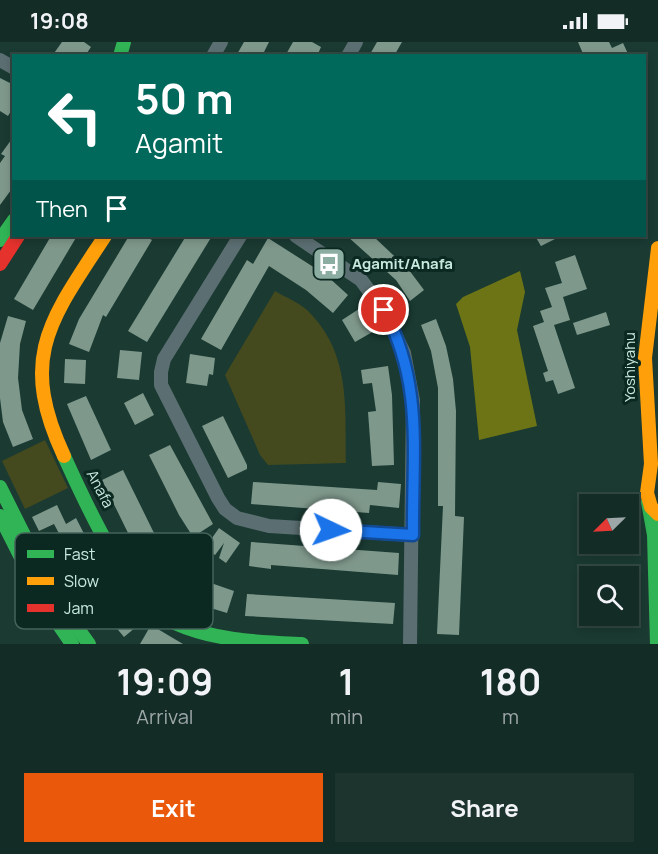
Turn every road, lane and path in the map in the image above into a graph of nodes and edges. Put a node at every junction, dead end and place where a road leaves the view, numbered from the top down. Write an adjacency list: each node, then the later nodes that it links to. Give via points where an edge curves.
1 (12, 223): 6 (street)
2 (17, 237): 8 (street)
3 (104, 237): 15 (street, Anafa, via 52,321 41,358 40,382 53,432)
4 (239, 237): 16 (street, via 164,359 160,372 166,397 218,498 237,518 269,526)
5 (297, 237): 16 (street, via 361,280 384,310 399,341 413,400)
6 (0, 240)
7 (658, 248): 9 (street, Yoshiyahu, via 645,358)
8 (0, 264)
9 (654, 481): 11 (street, Yoshiyahu)
10 (0, 487): 12 (street)
11 (648, 501): 13 (street); 25 (street, via 654,535)
12 (4, 513): 14 (street); 17 (street)
13 (658, 514)
14 (16, 533)
15 (105, 533)
16 (413, 535): 24 (street)
17 (15, 538)
18 (62, 629): 21 (street)
19 (78, 629): 22 (street)
20 (191, 629): 23 (street, Anafa, via 221,637)
21 (72, 644)
22 (89, 644)
23 (302, 644)
24 (410, 644)
25 (657, 644)

